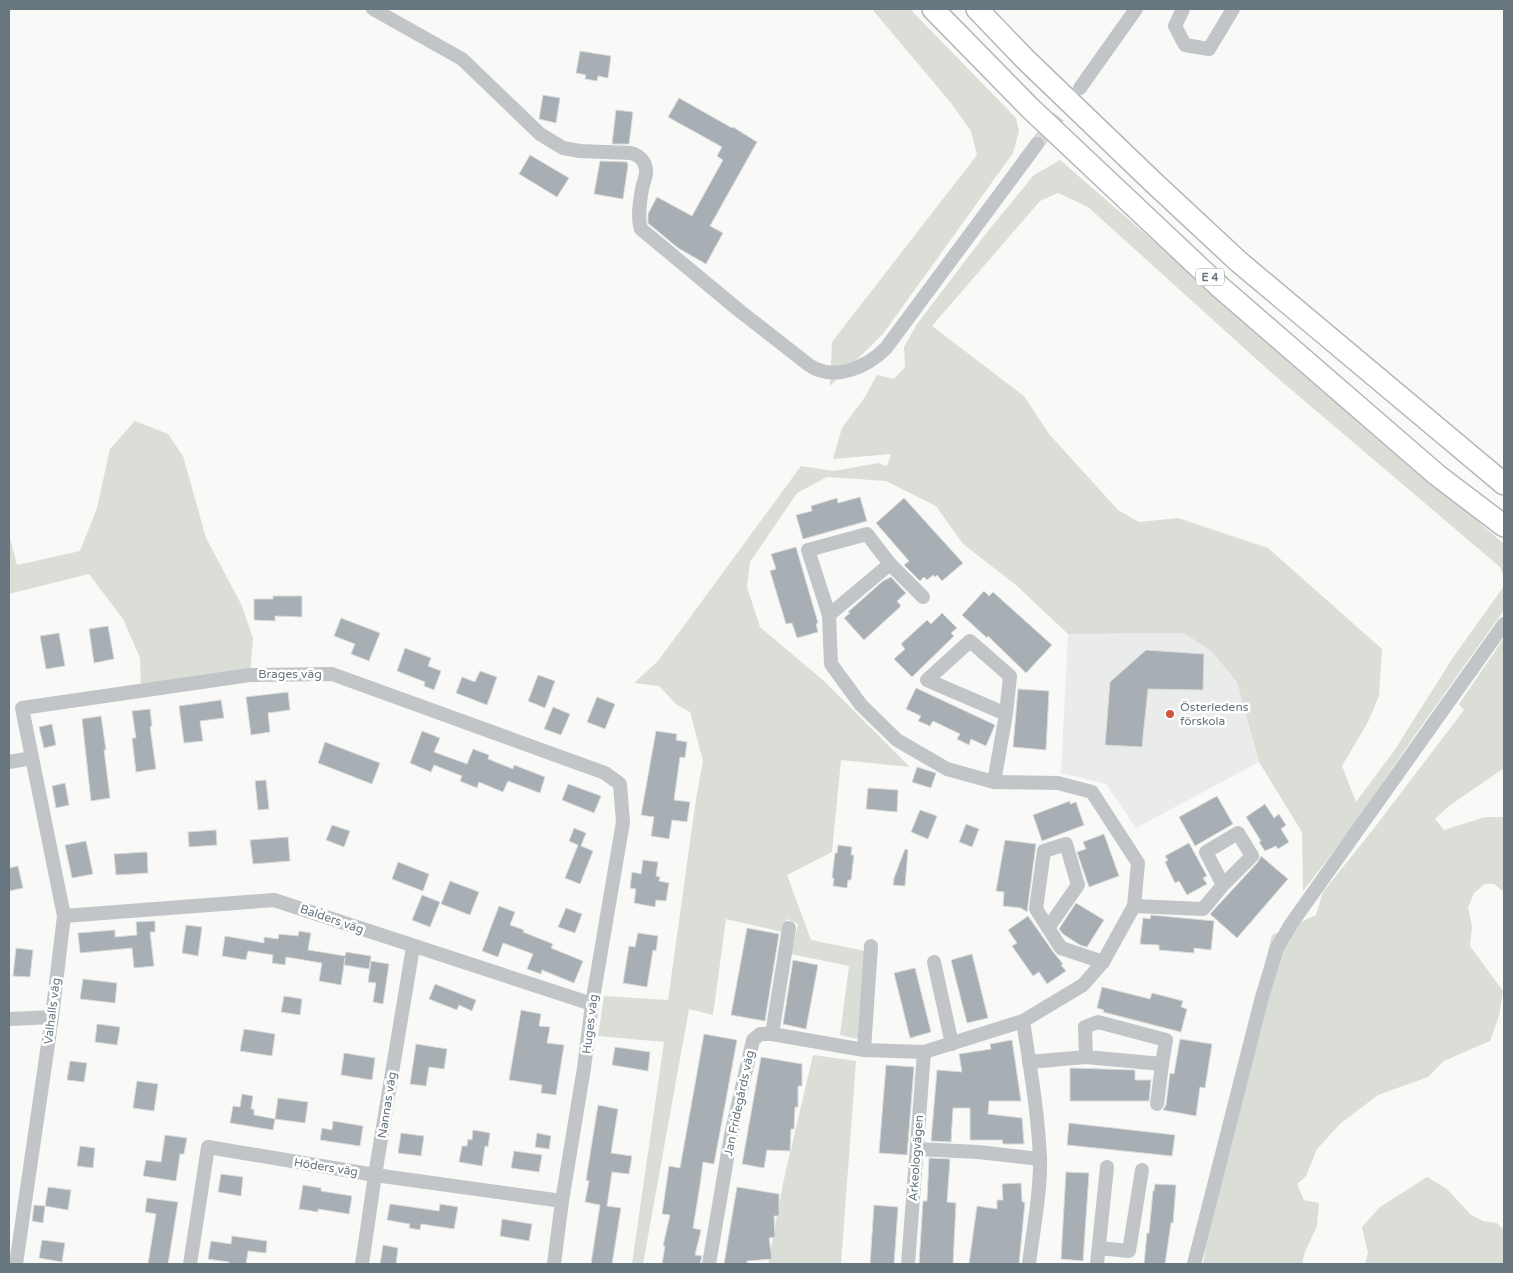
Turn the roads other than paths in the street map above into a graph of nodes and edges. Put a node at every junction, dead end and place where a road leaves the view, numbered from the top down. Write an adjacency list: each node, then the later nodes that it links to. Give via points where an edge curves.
1 (373, 9): 8 (street, via 462,59 540,134 563,148 637,154 646,170 641,229 818,371 842,373 851,370 886,348)
2 (933, 9): 10 (highway, E 4, via 1030,108 1220,287 1437,475)
3 (977, 9): 9 (highway, E 4, via 1025,59 1239,262)
4 (1136, 9): 7 (street)
5 (1183, 9): 6 (street, via 1175,26 1186,45 1210,49)
6 (1233, 9)
7 (1080, 88)
8 (1037, 144)
9 (1504, 484)
10 (1504, 526)
11 (890, 564): 12 (street); 13 (street); 13 (street, via 867,534 808,550)
12 (923, 597)
13 (829, 615): 18 (street, via 832,664 861,705 897,740 947,769)
14 (1504, 624): 56 (street, via 1306,901 1277,948)
15 (1006, 714): 15 (street, via 1010,676 970,641 927,680); 18 (street)
16 (32, 758): 17 (street); 19 (street, Brages väg, via 22,708 250,675 332,674 605,773); 22 (street, Valhalls väg)
17 (9, 762)
18 (994, 782): 21 (street, via 1058,783 1092,792 1138,863)
19 (620, 784): 29 (street, Huges väg, via 623,822)
20 (1223, 885): 21 (street, via 1203,909)
21 (1134, 906): 28 (street)
22 (64, 916): 25 (street, Balders väg, via 274,900); 30 (street, Valhalls väg)
23 (789, 928): 33 (street)
24 (1048, 928): 24 (street, via 1036,909 1044,850 1066,844 1078,885); 28 (street, via 1061,948)
25 (413, 946): 29 (street, Balders väg); 45 (street, Nannas väg)
26 (871, 946): 35 (street)
27 (934, 962): 34 (street)
28 (1102, 962): 32 (street, via 1083,985)
29 (592, 1004): 46 (street, Huges väg)
30 (52, 1017): 31 (street); 48 (street, Valhalls väg)
31 (9, 1020)
32 (1023, 1021): 34 (street); 38 (street)
33 (772, 1034): 35 (street); 52 (street, Jan Fridegårds väg, via 760,1034 753,1040 731,1136)
34 (952, 1044): 36 (street)
35 (864, 1050): 36 (street)
36 (924, 1052): 41 (street, Arkeologvägen)
37 (1086, 1057): 38 (street); 39 (street); 39 (street, via 1084,1027 1098,1022 1166,1040)
38 (1029, 1062): 42 (street)
39 (1162, 1064): 40 (street)
40 (1157, 1104)
41 (917, 1149): 42 (street); 53 (street, Arkeologvägen)
42 (1040, 1159): 54 (street)
43 (1107, 1167): 47 (street)
44 (1142, 1170): 47 (street, via 1129,1251)
45 (375, 1175): 46 (street, Höders väg); 49 (street, Höders väg, via 208,1147); 50 (street, Nannas väg)
46 (562, 1201): 51 (street, Huges väg)
47 (1100, 1248): 55 (street)
48 (16, 1264)
49 (190, 1264)
50 (362, 1264)
51 (554, 1264)
52 (709, 1264)
53 (908, 1264)
54 (1029, 1264)
55 (1097, 1264)
56 (1194, 1264)

